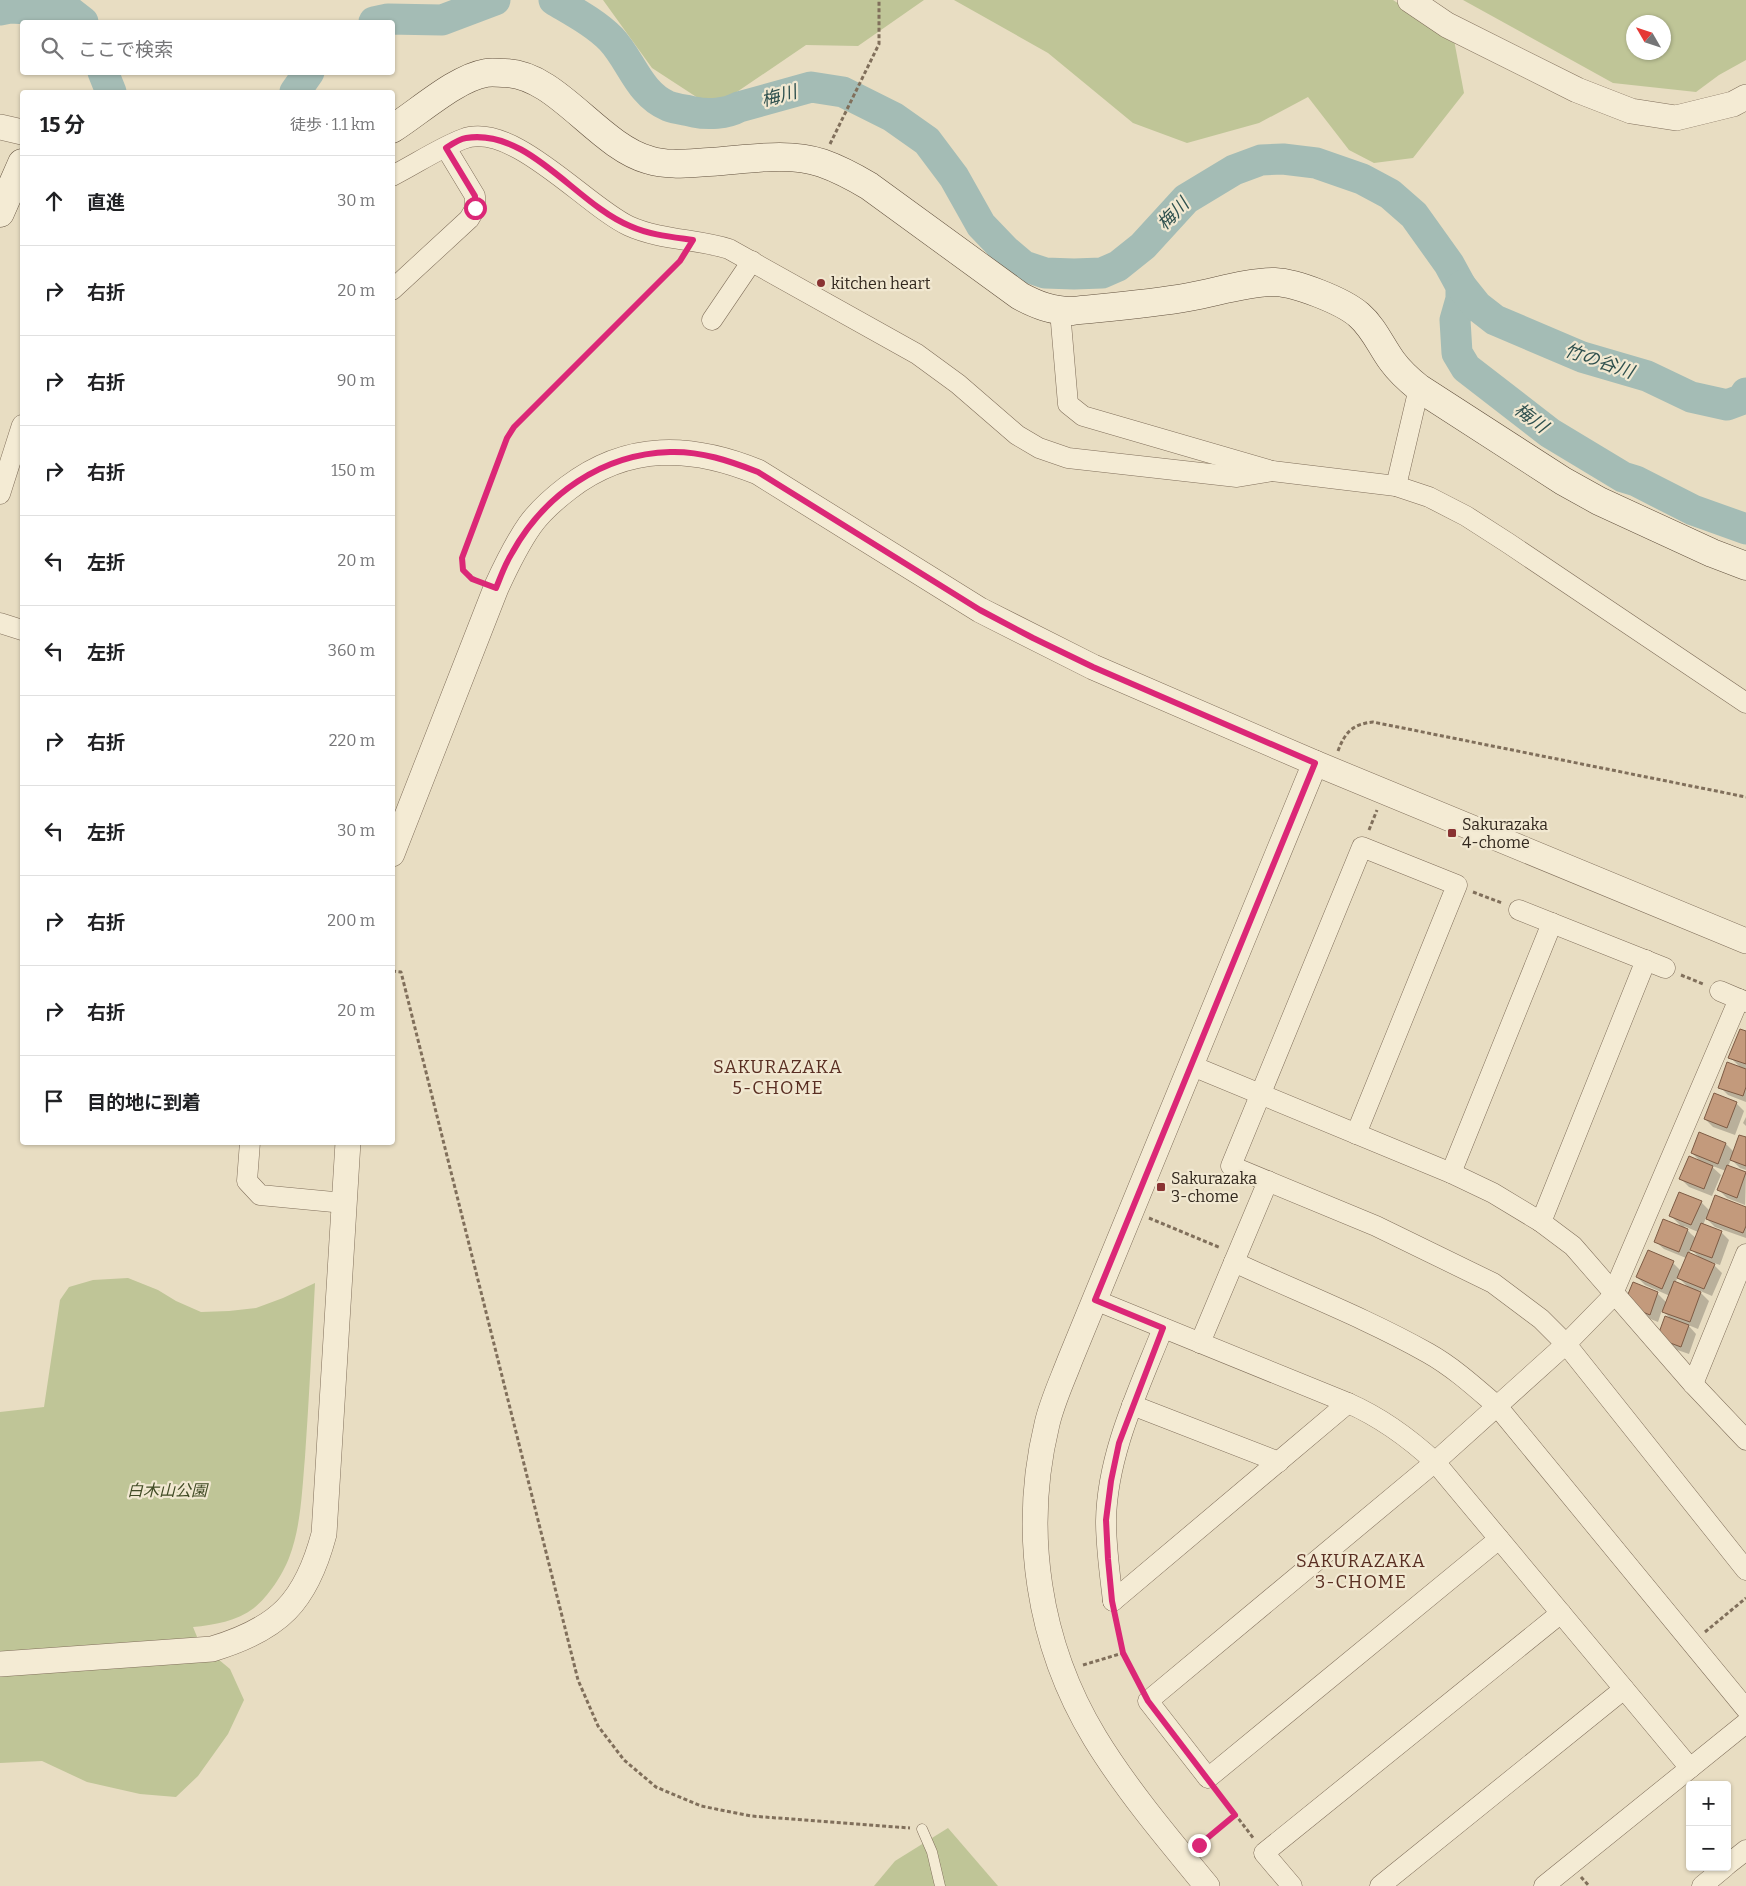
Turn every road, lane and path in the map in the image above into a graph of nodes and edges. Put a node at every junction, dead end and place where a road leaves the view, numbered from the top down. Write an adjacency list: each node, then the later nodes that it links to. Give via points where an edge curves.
1 (879, 0): 7 (path, via 878,44)
2 (1410, 0): 3 (street, via 1447,25 1577,90 1631,111 1676,118 1733,104)
3 (1746, 97)
4 (0, 127): 6 (street)
5 (395, 127): 15 (main road, via 470,78 486,73 525,77 544,87 618,145 648,160 675,164 795,158 821,162 849,174 1020,296 1039,306)
6 (20, 132)
7 (831, 143)
8 (446, 148): 10 (street); 12 (street, via 464,138 490,137 512,144 608,214 630,226 654,234); 14 (street, via 475,196 475,208 470,219)
9 (20, 167): 11 (main road)
10 (395, 174)
11 (0, 213)
12 (693, 240): 13 (street, via 729,249); 23 (path, via 680,261 522,418 507,438 462,558 463,570 472,579)
13 (752, 261): 16 (street); 19 (street, via 917,354 1017,435 1039,448 1068,458 1238,477)
14 (395, 287)
15 (1060, 311): 17 (main road, via 1155,303 1252,284 1276,282 1295,286 1343,303 1360,315 1403,375); 19 (street, via 1068,404 1084,416)
16 (712, 320)
17 (1419, 388): 20 (street); 22 (main road, via 1599,501)
18 (20, 431): 21 (street)
19 (1272, 471): 20 (street)
20 (1396, 486): 26 (street, via 1429,497 1466,516)
21 (0, 494)
22 (1746, 566)
23 (496, 588): 27 (street, via 511,554 532,523 556,497 579,480 606,465 639,454 672,451 704,454 758,472 980,610 1033,638); 30 (street)
24 (0, 623): 25 (street)
25 (20, 629)
26 (1746, 704)
27 (1323, 766): 28 (path, via 1350,731 1360,724 1373,722); 35 (street); 41 (street)
28 (1746, 797)
29 (1380, 804): 31 (path)
30 (395, 846)
31 (1362, 847): 32 (street); 42 (street)
32 (1458, 885): 33 (path); 43 (street)
33 (1519, 910): 34 (street)
34 (1552, 923): 36 (street); 46 (street)
35 (1746, 941)
36 (1646, 960): 37 (street); 50 (street)
37 (1665, 968): 39 (path)
38 (395, 971): 81 (path, via 400,972 578,1680 598,1726 624,1760 656,1787 700,1806 751,1816)
39 (1720, 991): 40 (street)
40 (1743, 1001): 53 (street)
41 (1190, 1065): 42 (street); 54 (street)
42 (1262, 1094): 43 (street); 47 (street, via 1231,1166)
43 (1356, 1134): 46 (street)
44 (250, 1145): 48 (street, via 247,1181 260,1195)
45 (348, 1145): 48 (street)
46 (1451, 1173): 50 (street, via 1493,1193)
47 (1268, 1181): 52 (street); 57 (street, via 1376,1226 1493,1283 1541,1319)
48 (344, 1203): 72 (street, via 324,1534 316,1562 303,1589 282,1614 258,1632 212,1649)
49 (1148, 1218): 52 (path)
50 (1541, 1222): 53 (street, via 1573,1246)
51 (1746, 1254): 58 (street)
52 (1235, 1258): 56 (street); 61 (street, via 1429,1354)
53 (1613, 1292): 57 (street, via 1611,1298); 58 (street)
54 (1095, 1300): 55 (street); 88 (street, via 1047,1422 1038,1470 1034,1522 1037,1572 1047,1627 1075,1702 1094,1738)
55 (1163, 1328): 56 (street); 60 (street)
56 (1200, 1343): 59 (street)
57 (1566, 1344): 61 (street); 66 (street)
58 (1693, 1384): 62 (street)
59 (1348, 1403): 63 (street); 64 (street, via 1374,1414 1414,1442)
60 (1132, 1405): 63 (street); 68 (street, via 1119,1443 1106,1520)
61 (1497, 1406): 64 (street); 70 (street)
62 (1746, 1440)
63 (1279, 1462): 68 (street)
64 (1435, 1462): 65 (street); 75 (street)
65 (1499, 1539): 69 (street); 79 (street)
66 (1746, 1570)
67 (1746, 1598): 70 (path)
68 (1112, 1601): 71 (path)
69 (1561, 1613): 74 (street); 84 (street)
70 (1691, 1643): 76 (street)
71 (1123, 1653): 73 (path); 75 (path)
72 (0, 1664)
73 (1084, 1665)
74 (1624, 1689): 78 (street); 90 (street)
75 (1148, 1701): 79 (street)
76 (1746, 1709)
77 (1746, 1723): 78 (street)
78 (1690, 1768): 91 (street)
79 (1208, 1778): 80 (path)
80 (1235, 1815): 82 (path); 84 (path)
81 (922, 1829): 87 (lane, via 932,1852)
82 (1199, 1845)
83 (1746, 1850): 85 (street)
84 (1264, 1853): 89 (street)
85 (1731, 1862)
86 (1720, 1871): 92 (street)
87 (940, 1886)
88 (1207, 1886)
89 (1292, 1886)
90 (1380, 1886)
91 (1544, 1886)
92 (1702, 1886)

